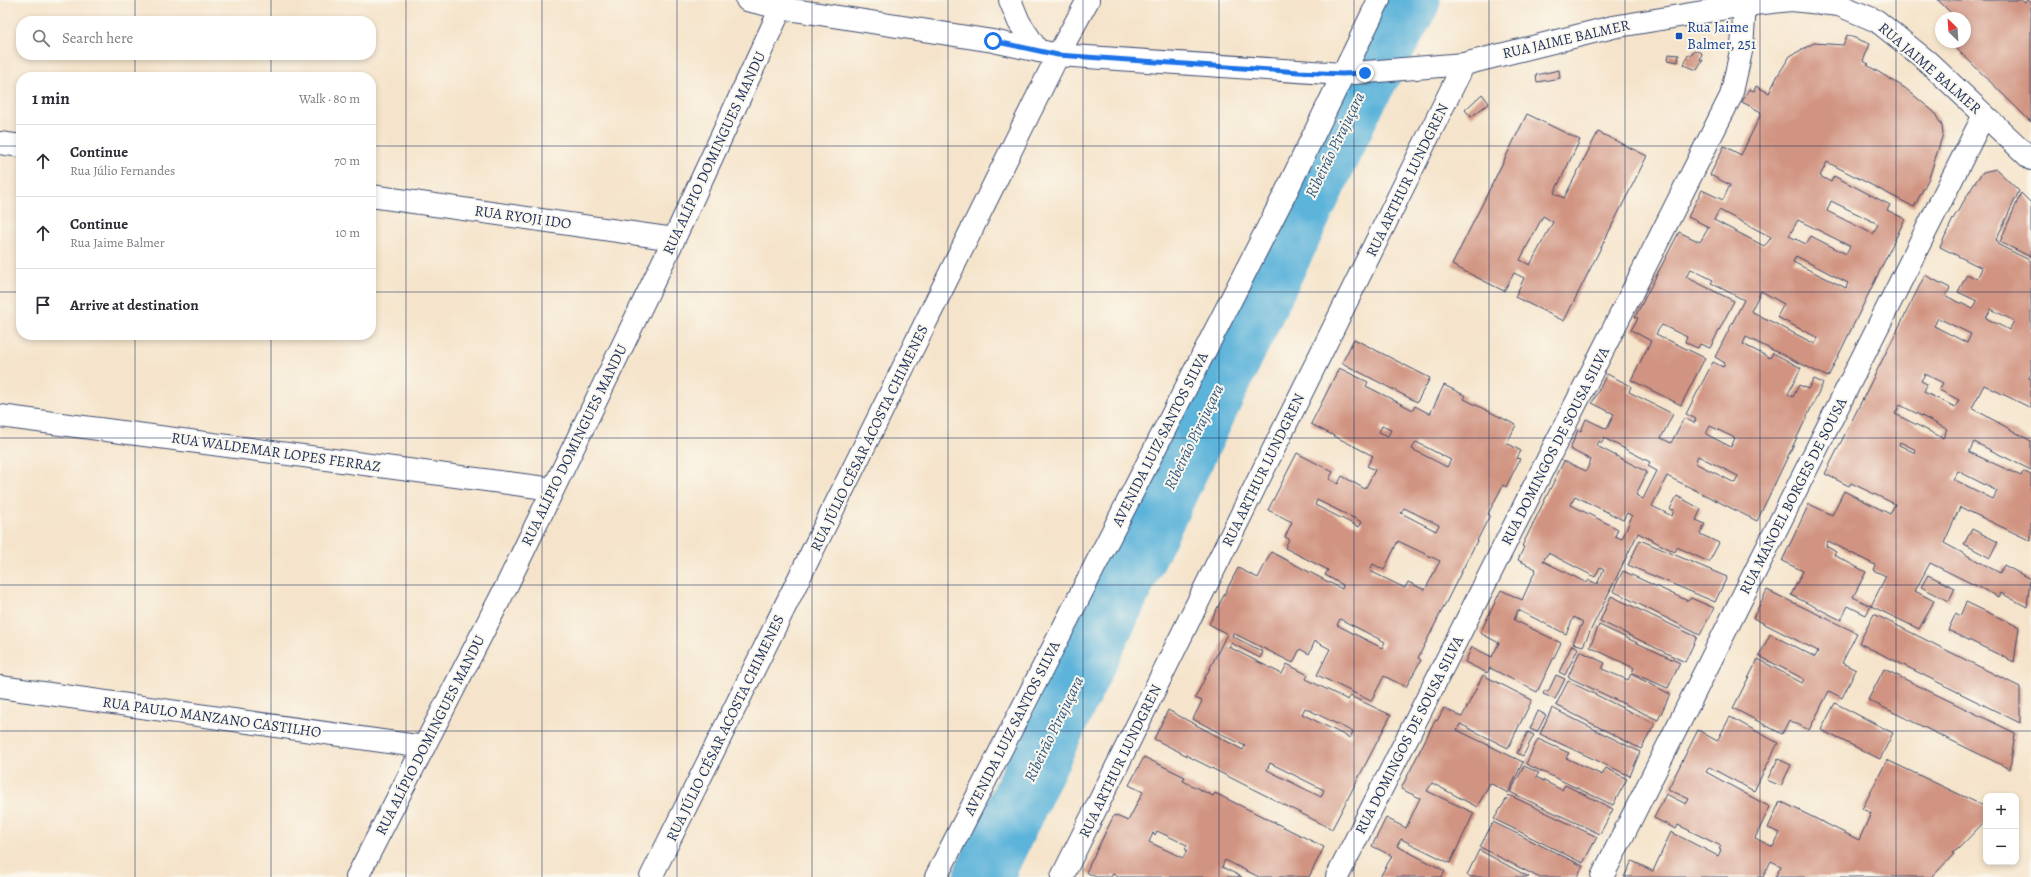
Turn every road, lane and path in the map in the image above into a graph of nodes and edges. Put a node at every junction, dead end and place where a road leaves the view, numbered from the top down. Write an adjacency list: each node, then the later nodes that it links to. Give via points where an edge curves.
1 (747, 0): 7 (street, RUA JAIME BALMER)
2 (1010, 0): 8 (street, via 1019,22)
3 (1088, 0): 8 (street, RUA JÚLIO CÉSAR ACOSTA CHIMENES)
4 (1379, 0): 10 (street, AVENIDA LUIZ SANTOS SILVA)
5 (1791, 0): 6 (street, RUA JAIME BALMER); 11 (street, RUA JAIME BALMER, via 1838,5 1877,21 1927,61)
6 (1744, 3): 9 (street, RUA JAIME BALMER, via 1613,27); 25 (street, RUA DOMINGOS DE SOUSA SILVA, via 1742,48 1731,96)
7 (781, 8): 8 (street, RUA JAIME BALMER, via 993,41); 16 (street, RUA ALÍPIO DOMINGUES MANDU)
8 (1048, 53): 10 (street, RUA JAIME BALMER); 22 (street, RUA JÚLIO CÉSAR ACOSTA CHIMENES)
9 (1464, 64): 10 (street, RUA JAIME BALMER); 24 (street, RUA ARTHUR LUNDGREN)
10 (1342, 74): 23 (street, AVENIDA LUIZ SANTOS SILVA, via 1285,194)
11 (1984, 116): 14 (street, RUA JAIME BALMER); 26 (street, RUA MANOEL BORGES DE SOUSA)
12 (0, 143): 13 (street)
13 (16, 145)
14 (2031, 159)
15 (376, 197): 16 (street, RUA RYOJI IDO)
16 (674, 239): 18 (street, RUA ALÍPIO DOMINGUES MANDU)
17 (0, 416): 18 (street, RUA WALDEMAR LOPES FERRAZ)
18 (553, 489): 20 (street, RUA ALÍPIO DOMINGUES MANDU)
19 (0, 687): 20 (street, RUA PAULO MANZANO CASTILHO)
20 (424, 748): 21 (street, RUA ALÍPIO DOMINGUES MANDU)
21 (357, 877)
22 (651, 877)
23 (936, 877)
24 (1062, 877)
25 (1337, 877)
26 (1602, 877)

